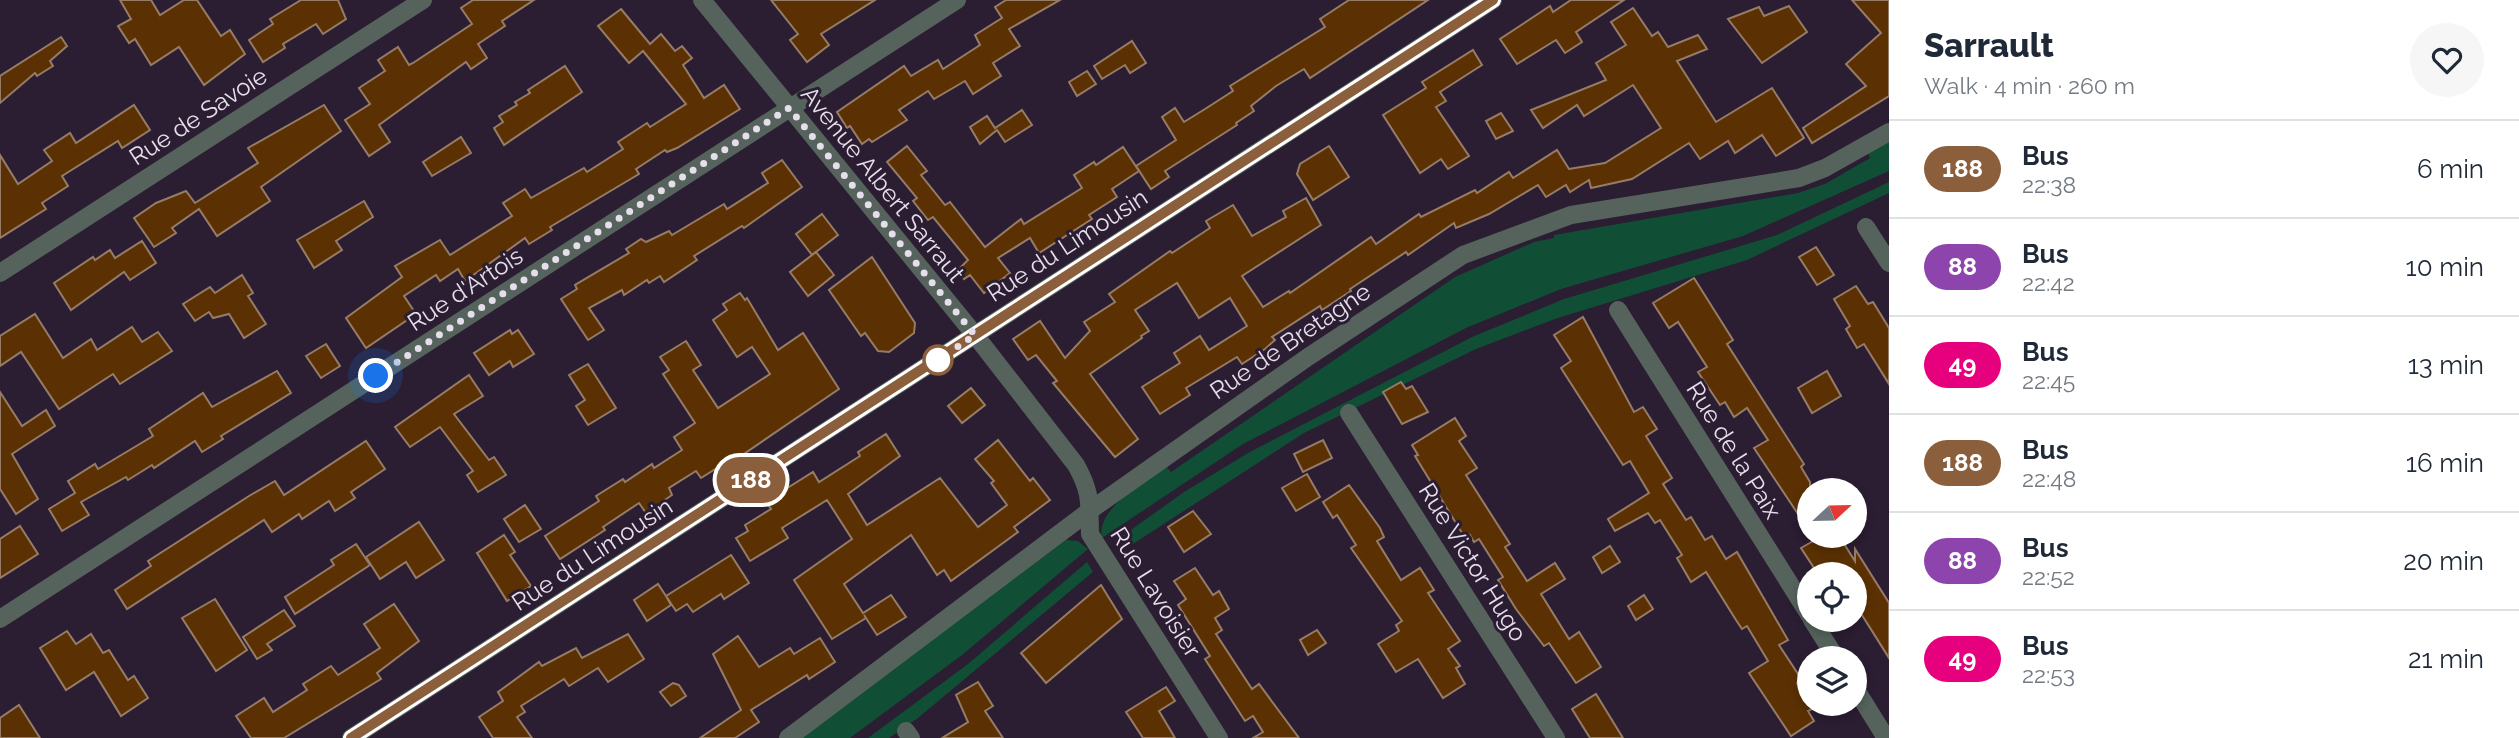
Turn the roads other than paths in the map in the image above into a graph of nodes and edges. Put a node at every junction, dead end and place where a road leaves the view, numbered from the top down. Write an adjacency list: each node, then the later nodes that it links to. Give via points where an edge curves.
1 (423, 0): 9 (street, Rue de Savoie)
2 (702, 0): 5 (street, Avenue Albert Sarraut)
3 (957, 0): 5 (street, Rue d'Artois)
4 (1493, 0): 11 (street, Rue du Limousin)
5 (789, 108): 11 (street, Avenue Albert Sarraut); 16 (street, Rue d'Artois)
6 (1889, 132): 14 (street, Rue de Bretagne, via 1799,178 1571,215 1463,255 1308,356)
7 (1866, 227): 8 (street)
8 (1889, 263)
9 (0, 273)
10 (1618, 310): 15 (street, Rue de la Paix)
11 (975, 335): 13 (street, Avenue Albert Sarraut); 18 (street, Rue du Limousin)
12 (1349, 413): 21 (street, Rue Victor Hugo)
13 (1076, 465): 14 (street, Rue Lavoisier, via 1089,489)
14 (1092, 509): 19 (street, Rue de Bretagne); 20 (street, Rue Lavoisier, via 1090,534)
15 (1797, 596)
16 (0, 619)
17 (1867, 707): 22 (street)
18 (351, 738)
19 (788, 738)
20 (1219, 738)
21 (1556, 738)
22 (1886, 738)

